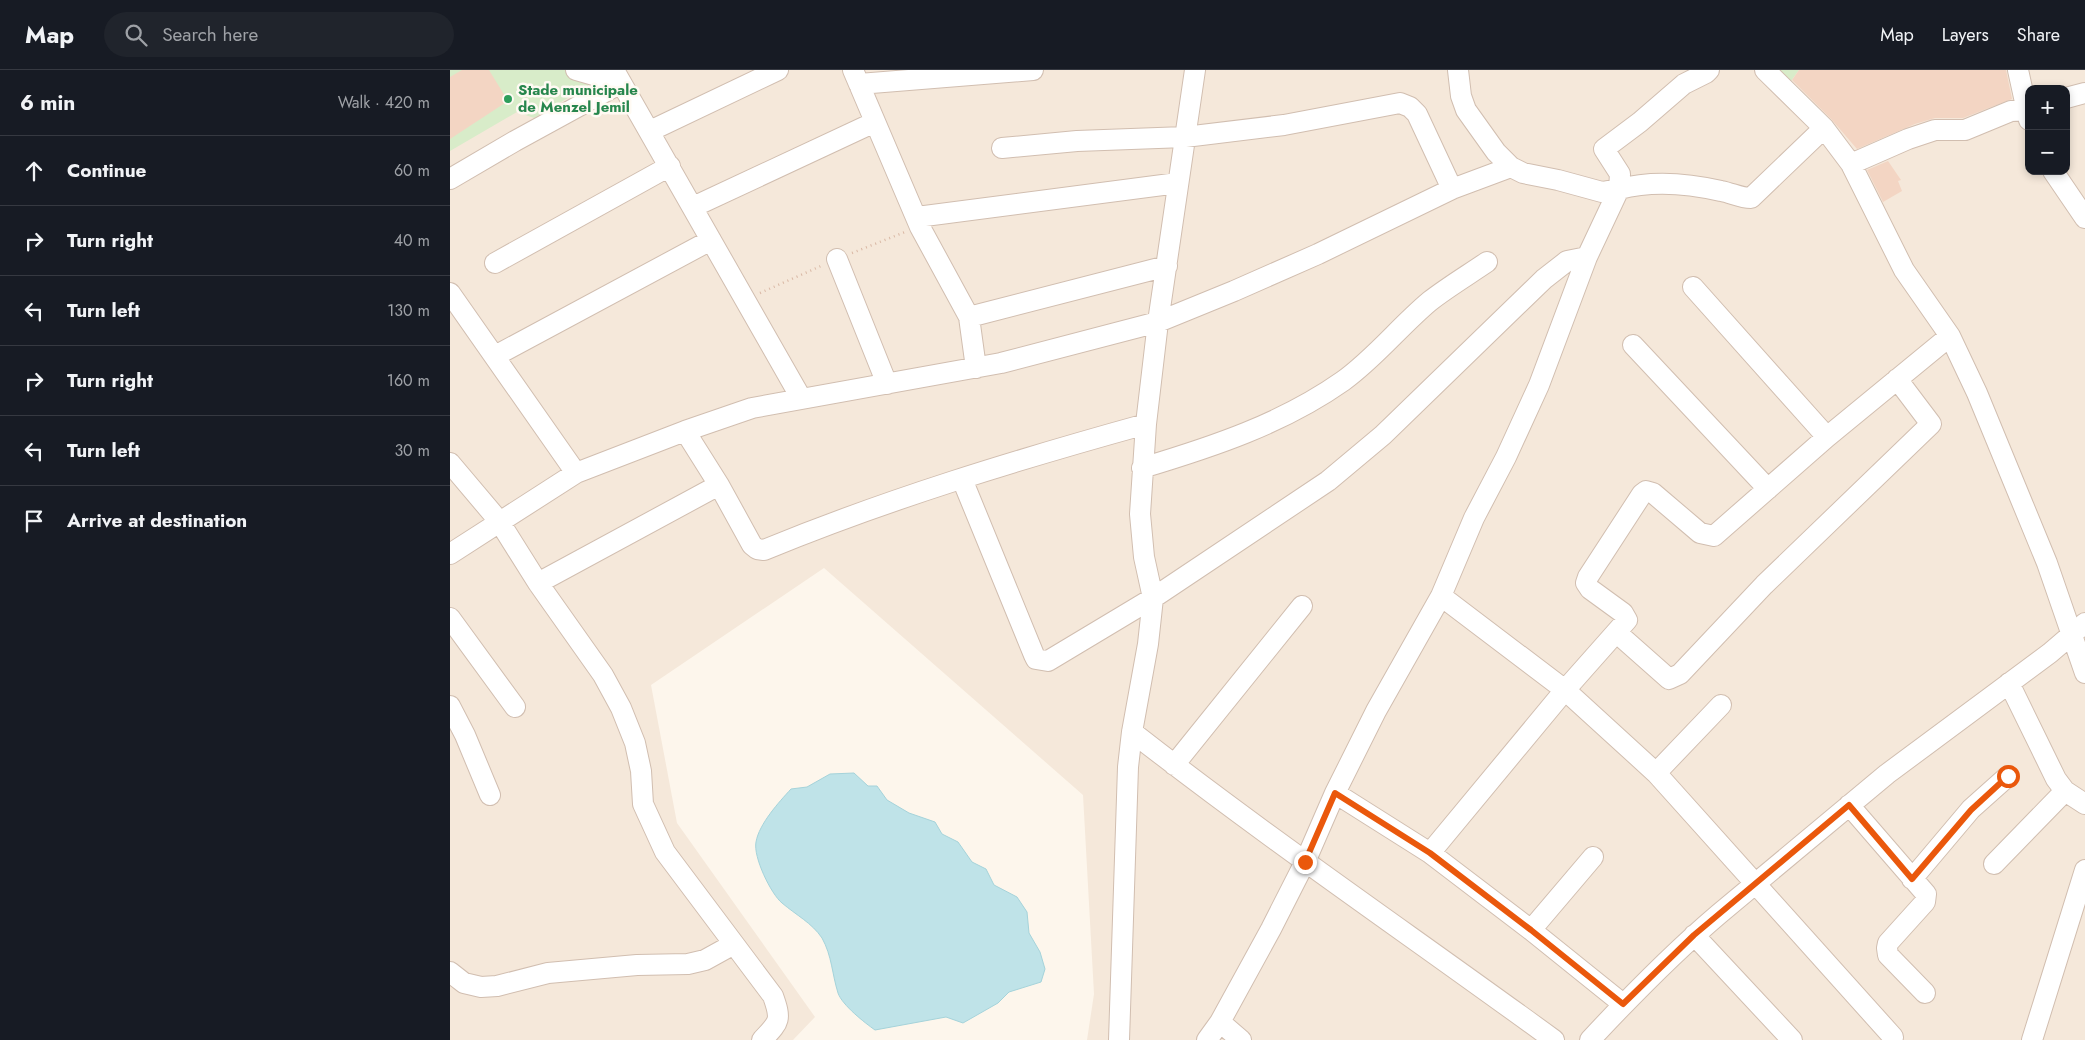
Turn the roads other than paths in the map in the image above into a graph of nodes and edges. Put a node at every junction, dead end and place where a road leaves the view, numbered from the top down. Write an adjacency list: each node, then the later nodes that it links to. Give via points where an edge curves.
1 (576, 70): 9 (street)
2 (778, 70): 17 (street)
3 (1033, 70): 10 (street)
4 (1196, 70): 18 (street)
5 (1458, 70): 22 (street, via 1466,110)
6 (1709, 70): 27 (street, via 1684,84 1604,149 1620,174)
7 (1765, 70): 16 (street)
8 (2018, 70): 13 (street)
9 (618, 76): 17 (street); 24 (street)
10 (856, 77): 15 (street)
11 (2085, 93): 12 (street)
12 (2070, 97)
13 (2025, 101)
14 (2025, 113): 20 (street, via 2011,111 1964,130 1935,130)
15 (875, 122): 28 (street); 29 (street)
16 (1824, 128): 20 (street); 27 (street, via 1752,198 1656,182)
17 (650, 131): 21 (street)
18 (1185, 137): 19 (street); 25 (street); 26 (street, via 1284,125 1400,103 1417,114)
19 (1002, 148)
20 (1851, 164): 41 (street, via 1904,270)
21 (670, 166): 28 (street); 35 (street)
22 (1510, 167): 26 (street); 27 (street, via 1602,192)
23 (2056, 175): 30 (street)
24 (450, 180)
25 (1178, 183): 29 (street); 36 (street)
26 (1452, 188): 40 (street, via 1318,254)
27 (1619, 189): 32 (street)
28 (693, 207): 31 (street)
29 (917, 217): 39 (street)
30 (2085, 218)
31 (712, 240): 43 (street); 47 (street)
32 (1587, 258): 60 (street, via 1539,385 1474,518); 61 (street, via 1567,261 1544,278 1383,435 1328,481)
33 (837, 259): 46 (street)
34 (1487, 262): 52 (street, via 1430,301 1345,380 1306,406 1204,449)
35 (495, 263)
36 (1167, 266): 39 (street); 40 (street)
37 (1693, 287): 50 (street)
38 (452, 300): 43 (street)
39 (969, 317): 44 (street)
40 (1158, 322): 44 (street); 48 (street)
41 (1950, 336): 45 (street); 64 (street)
42 (1633, 345): 56 (street)
43 (494, 356): 53 (street)
44 (976, 368): 46 (street)
45 (1897, 380): 50 (street); 65 (street, via 1931,424 1764,585 1680,674 1669,678)
46 (887, 384): 47 (street)
47 (801, 398): 49 (street, via 752,408)
48 (1146, 424): 52 (street); 54 (street)
49 (685, 431): 53 (street); 55 (street)
50 (1827, 437): 56 (street)
51 (450, 464): 57 (street)
52 (1142, 468): 61 (street, via 1140,514)
53 (576, 474): 57 (street)
54 (962, 479): 55 (street, via 835,521 764,550 752,545); 61 (street, via 1036,659 1048,661)
55 (719, 484): 59 (street)
56 (1768, 489): 65 (street, via 1714,536 1700,533 1653,493 1646,491 1642,494 1587,580 1590,589 1626,616)
57 (499, 521): 58 (street); 59 (street)
58 (450, 554)
59 (538, 583): 91 (street, via 603,675 621,708 635,743 641,771 642,804 665,852)
60 (1441, 596): 68 (street); 78 (street, via 1376,711)
61 (1152, 598): 72 (street, via 1147,652)
62 (1302, 606): 74 (street)
63 (450, 618): 70 (street)
64 (2078, 629): 66 (street); 67 (street)
65 (1617, 633): 68 (street)
66 (2085, 673)
67 (2009, 683): 77 (street); 81 (street)
68 (1565, 690): 75 (street); 82 (street)
69 (1721, 705): 75 (street)
70 (515, 707)
71 (453, 713): 73 (street); 79 (street)
72 (1132, 732): 74 (street); 98 (street, via 1125,816)
73 (450, 739)
74 (1174, 765): 84 (street)
75 (1656, 773): 88 (street)
76 (2008, 776): 87 (street, via 1971,810)
77 (2065, 791): 80 (street); 85 (street)
78 (1335, 793): 82 (street); 84 (street)
79 (490, 795)
80 (2085, 804)
81 (1849, 805): 87 (street); 88 (street)
82 (1430, 853): 89 (street)
83 (1593, 857): 89 (street)
84 (1305, 862): 95 (street); 101 (street)
85 (1994, 864)
86 (2085, 870): 104 (street)
87 (1912, 879): 93 (street, via 1926,894 1925,902 1887,948 1888,955)
88 (1757, 884): 90 (street); 96 (street)
89 (1531, 930): 94 (street)
90 (1694, 935): 94 (street); 103 (street)
91 (734, 944): 92 (street, via 705,960 688,964 548,973 497,986 464,983); 97 (street, via 773,996 778,1011 777,1024)
92 (450, 972)
93 (1925, 993)
94 (1623, 1004): 102 (street)
95 (1220, 1022): 99 (street); 100 (street)
96 (1893, 1037)
97 (762, 1040)
98 (1119, 1040)
99 (1207, 1040)
100 (1241, 1040)
101 (1554, 1040)
102 (1590, 1040)
103 (1792, 1040)
104 (2032, 1040)

